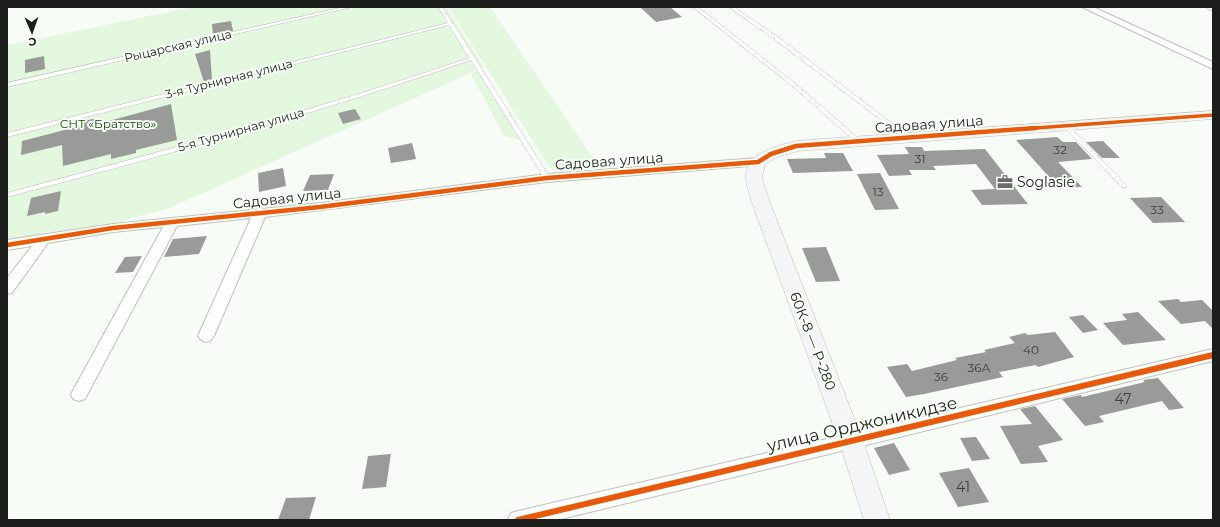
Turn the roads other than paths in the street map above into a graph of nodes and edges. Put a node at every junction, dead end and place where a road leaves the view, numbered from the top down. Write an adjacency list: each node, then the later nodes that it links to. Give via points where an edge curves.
1 (350, 7): 9 (lane, Рыцарская улица)
2 (440, 7): 6 (lane)
3 (695, 7): 14 (lane, via 794,85)
4 (731, 7): 13 (lane)
5 (1086, 7): 8 (street)
6 (451, 23): 7 (lane); 12 (lane, 3-я Турнирная улица)
7 (473, 58): 16 (lane); 18 (lane, 5-я Турнирная улица, via 397,86)
8 (1213, 66)
9 (7, 86)
10 (1213, 115): 11 (street, Садовая улица)
11 (1066, 126): 13 (street, Садовая улица); 17 (lane)
12 (7, 135)
13 (907, 137): 14 (street, Садовая улица)
14 (858, 141): 15 (street, Садовая улица, via 796,146 771,154)
15 (758, 162): 16 (street, Садовая улица); 27 (street, 60К-8 — Р-280, via 754,178 760,200)
16 (548, 178): 19 (street, Садовая улица)
17 (1124, 186)
18 (7, 195)
19 (260, 213): 20 (street, Садовая улица); 24 (street)
20 (172, 222): 21 (street, Садовая улица); 26 (street)
21 (44, 239): 22 (street, Садовая улица); 23 (street)
22 (7, 246)
23 (7, 289)
24 (206, 336)
25 (1213, 355): 27 (street, улица Орджоникидзе)
26 (79, 394)
27 (851, 441): 28 (street, улица Орджоникидзе); 29 (street, 60К-8 — Р-280)
28 (518, 520)
29 (877, 520)

